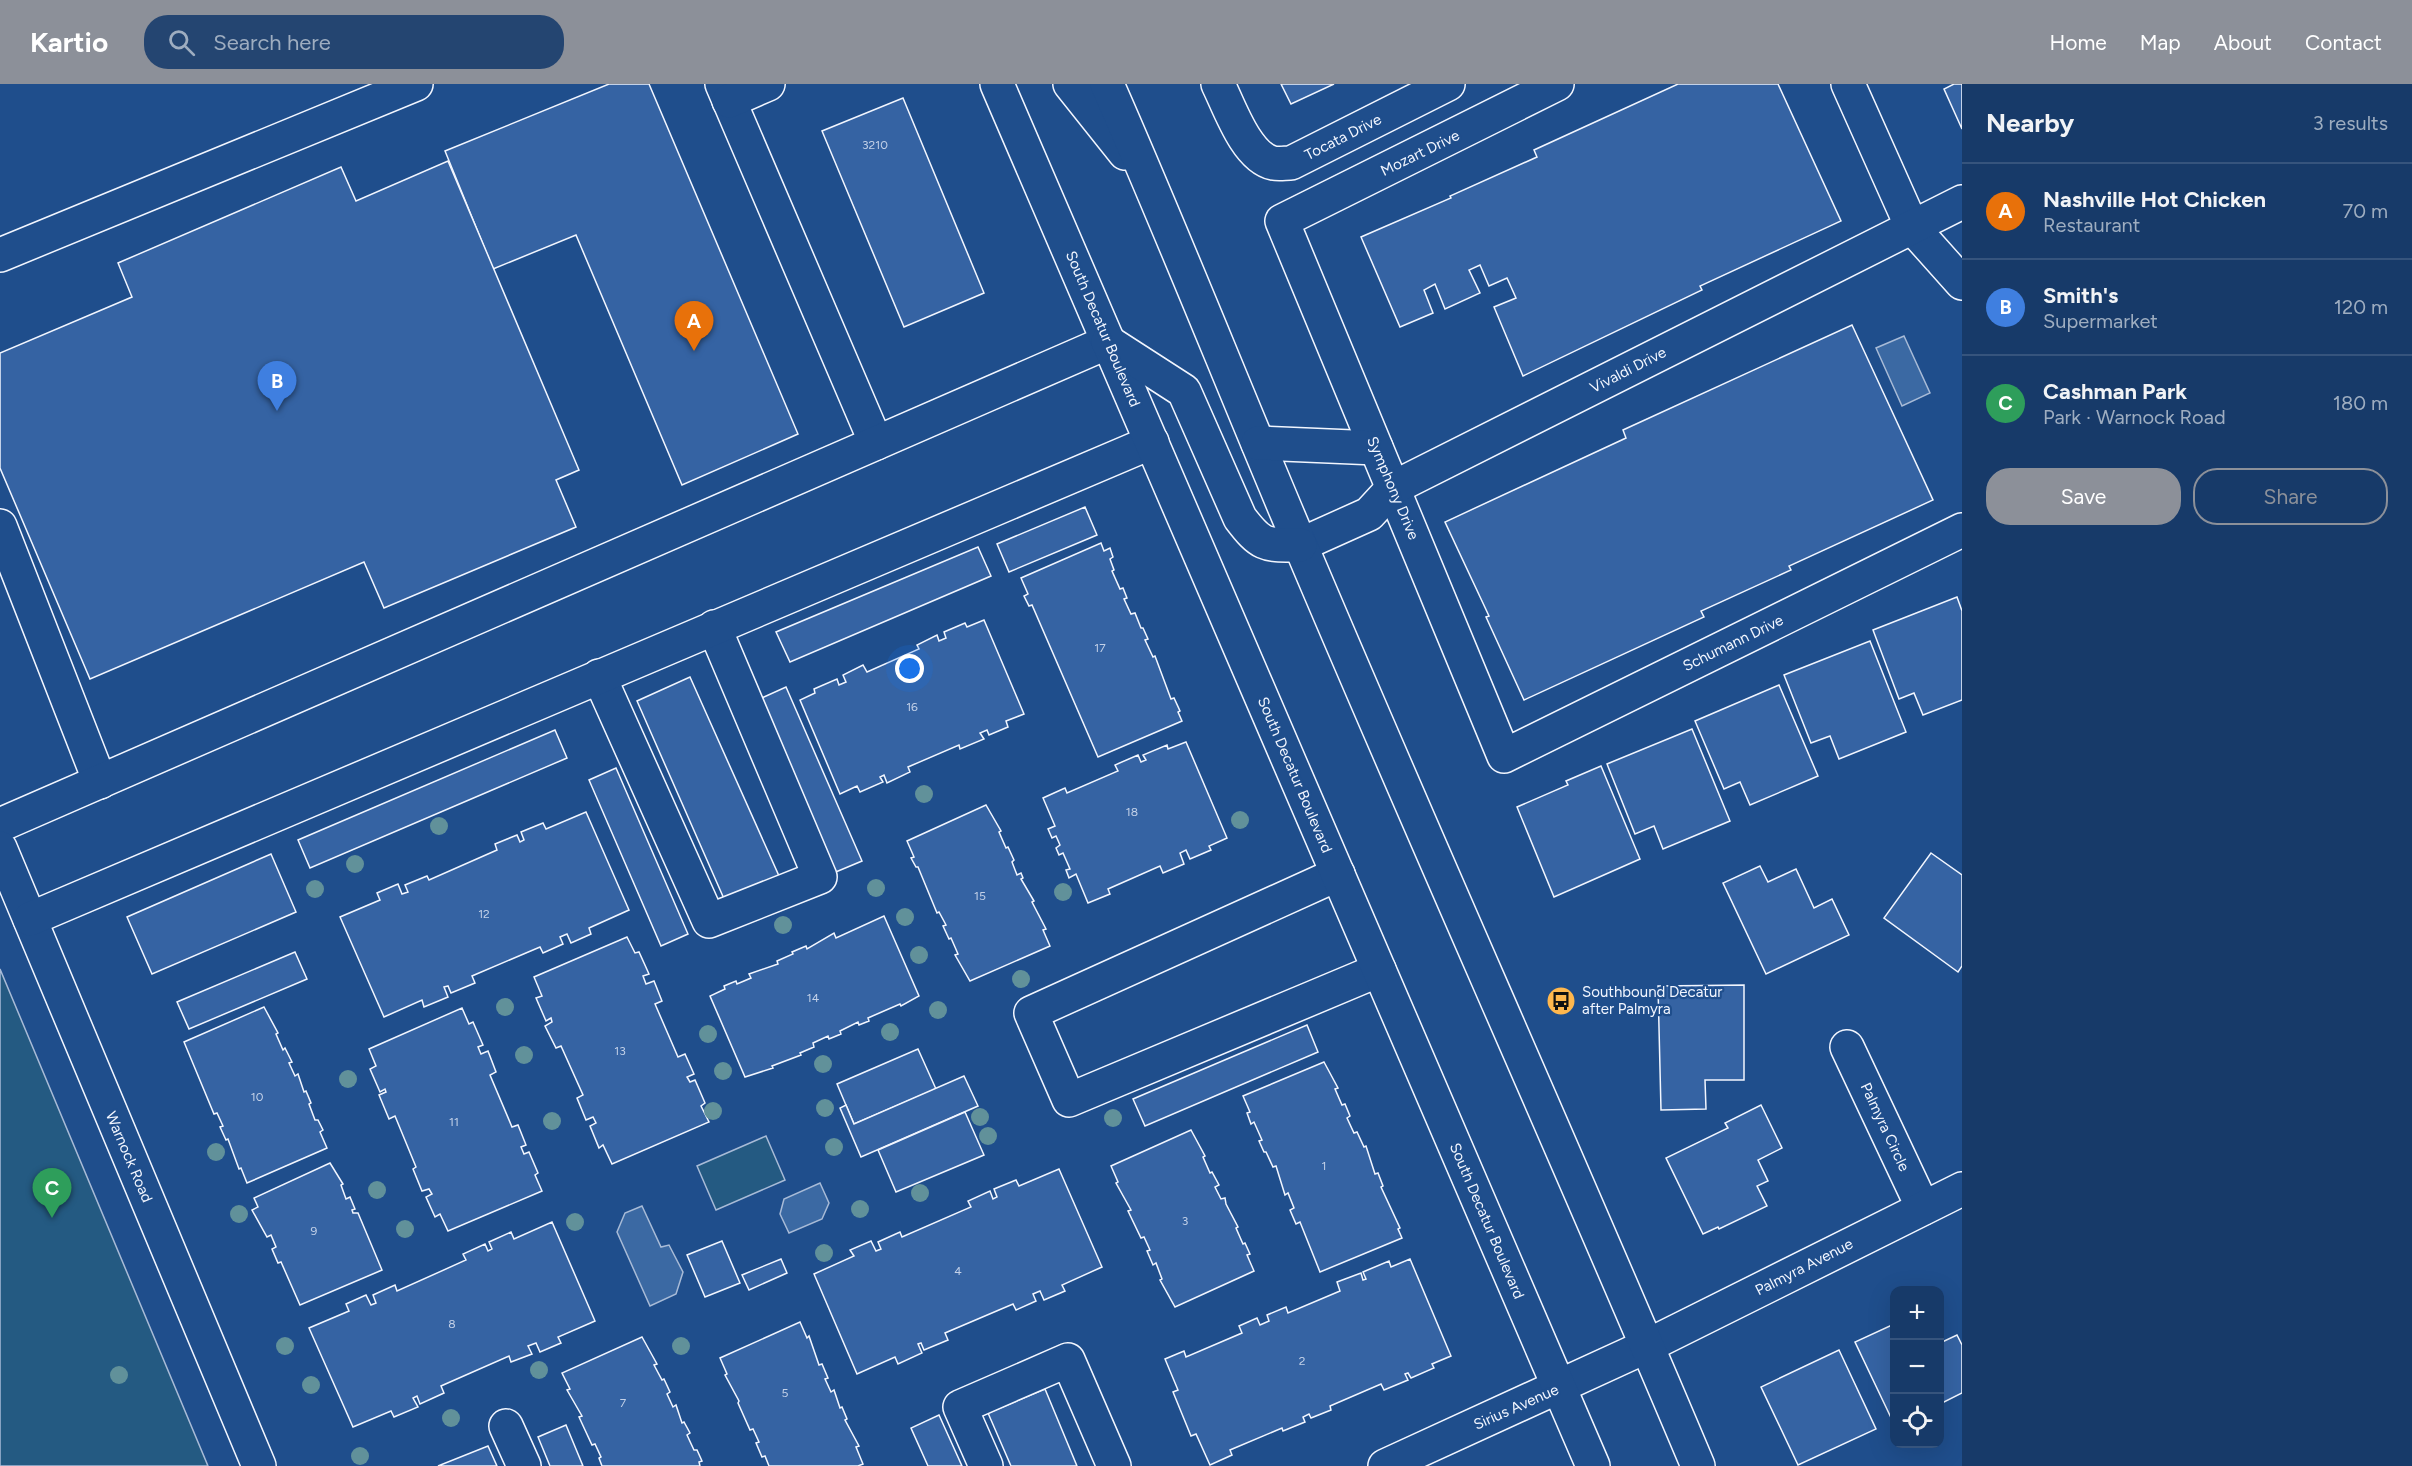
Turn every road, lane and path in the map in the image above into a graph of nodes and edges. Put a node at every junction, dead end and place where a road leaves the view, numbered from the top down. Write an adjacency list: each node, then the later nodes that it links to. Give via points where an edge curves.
1 (416, 84): 15 (street)
2 (768, 84): 10 (street)
3 (997, 84): 17 (street, South Decatur Boulevard)
4 (1070, 84): 11 (street)
5 (1107, 84): 11 (street)
6 (1218, 84): 7 (street, Tocata Drive, via 1256,154 1271,162 1291,164)
7 (1448, 84)
8 (1557, 84): 13 (street, Mozart Drive)
9 (1848, 84): 14 (street)
10 (726, 92): 19 (street)
11 (1154, 190): 20 (street)
12 (1962, 202): 14 (street, Vivaldi Drive)
13 (1281, 221): 21 (street, Symphony Drive)
14 (1912, 227): 16 (street); 22 (street, Vivaldi Drive)
15 (0, 255)
16 (1962, 284)
17 (1108, 342): 18 (street, South Decatur Boulevard); 19 (street); 25 (street, via 1184,391 1240,519 1254,537 1269,545)
18 (1152, 442): 26 (street); 32 (street, South Decatur Boulevard)
19 (876, 443): 29 (street)
20 (1258, 443): 21 (street); 25 (street)
21 (1376, 448): 22 (street, Symphony Drive)
22 (1393, 488): 25 (street, Vivaldi Drive, via 1369,514); 28 (street, Symphony Drive)
23 (0, 526): 29 (street)
24 (1962, 530): 28 (street, Schumann Drive)
25 (1300, 545): 38 (street)
26 (714, 627): 27 (street); 27 (street, via 820,877 709,921)
27 (599, 676): 33 (street)
28 (1504, 756)
29 (99, 782): 30 (street)
30 (0, 825)
31 (0, 848): 33 (street, Warnock Road)
32 (1338, 874): 34 (street, South Decatur Boulevard); 34 (street, via 1031,1013 1069,1100)
33 (30, 919): 41 (street, Warnock Road)
34 (1379, 970): 39 (street, South Decatur Boulevard)
35 (1847, 1047): 37 (street, Palmyra Circle)
36 (1962, 1189): 37 (street, Palmyra Avenue)
37 (1923, 1208): 38 (street, Palmyra Avenue)
38 (1647, 1346): 39 (street, Sirius Avenue); 47 (street)
39 (1559, 1387): 45 (street, Sirius Avenue); 46 (street, South Decatur Boulevard)
40 (506, 1426): 42 (street)
41 (259, 1466)
42 (524, 1466)
43 (986, 1466): 44 (street, via 960,1407 1068,1360)
44 (1114, 1466)
45 (1385, 1466)
46 (1593, 1466)
47 (1698, 1466)

